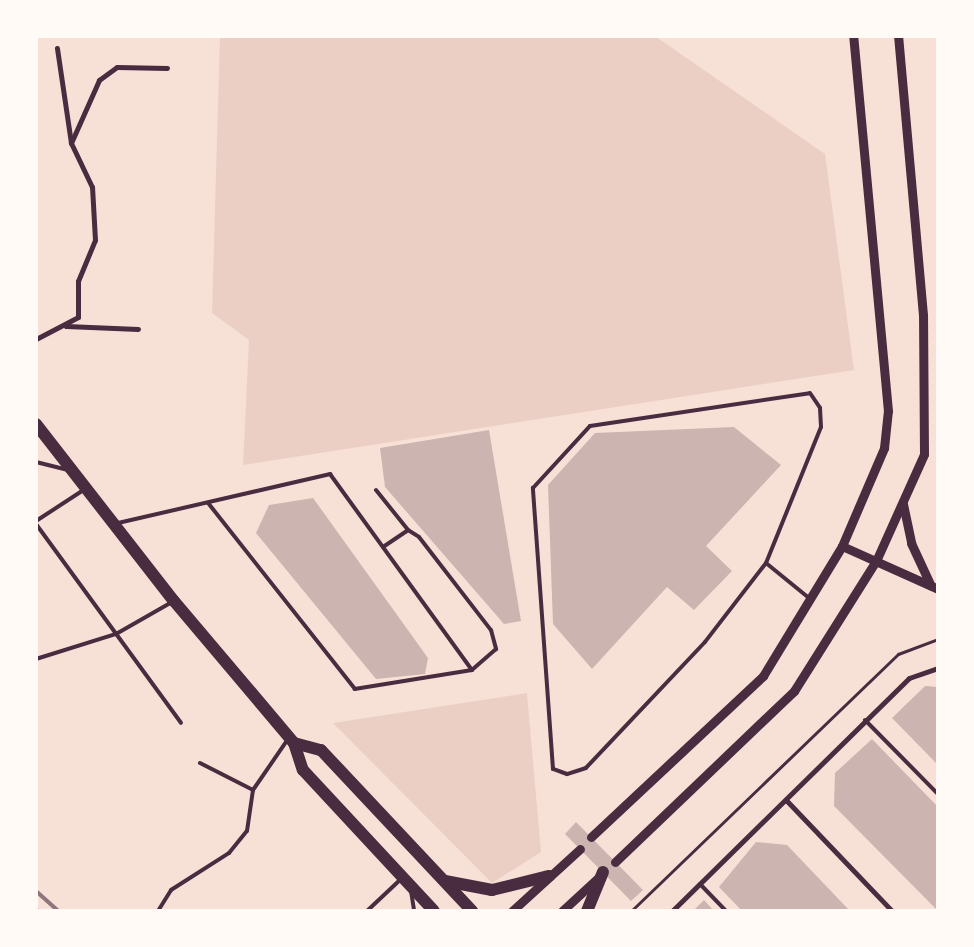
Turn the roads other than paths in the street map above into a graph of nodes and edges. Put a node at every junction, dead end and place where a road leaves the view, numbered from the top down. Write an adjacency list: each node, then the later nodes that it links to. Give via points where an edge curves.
1 (853, 36): 19 (street, via 888,411 884,448)
2 (898, 36): 15 (street, via 923,315 926,421 924,454)
3 (57, 48): 5 (street)
4 (167, 68): 5 (street, via 117,67 99,80)
5 (71, 143): 6 (street, via 92,187 96,224 95,240 78,282 78,317)
6 (66, 326): 7 (street); 8 (street)
7 (138, 329)
8 (36, 339)
9 (36, 424): 11 (main road)
10 (36, 462): 11 (lane)
11 (72, 470): 12 (main road)
12 (87, 488): 16 (lane); 17 (main road)
13 (376, 490): 18 (lane)
14 (208, 503): 17 (lane); 20 (lane, via 330,474); 29 (lane, via 355,689)
15 (903, 504): 21 (street); 23 (street, via 910,543)
16 (36, 522): 26 (lane)
17 (114, 524): 25 (main road)
18 (408, 530): 20 (lane); 29 (lane, via 419,537 491,630 496,649)
19 (842, 546): 21 (street); 24 (street)
20 (383, 547): 29 (lane)
21 (876, 561): 23 (street); 39 (street, via 782,706)
22 (766, 563): 22 (lane, via 821,427 820,408 810,393 590,426 533,488 553,769 568,774 586,768 705,642); 24 (lane)
23 (934, 587)
24 (811, 599): 37 (street, via 763,676)
25 (174, 601): 26 (lane); 32 (main road)
26 (116, 634): 27 (lane); 31 (lane)
27 (36, 659)
28 (938, 668): 30 (street, via 909,678)
29 (472, 670)
30 (865, 720): 35 (lane); 36 (street)
31 (181, 723)
32 (292, 740): 34 (lane); 42 (main road, via 303,770); 43 (main road, via 322,750)
33 (200, 763): 34 (lane)
34 (253, 790): 45 (lane, via 247,831 229,853 171,890)
35 (938, 794)
36 (786, 800): 44 (street); 55 (street)
37 (591, 837)
38 (580, 848): 41 (street)
39 (615, 862)
40 (603, 872): 51 (street); 52 (main road)
41 (549, 876): 43 (main road, via 492,890); 50 (street)
42 (406, 881): 46 (lane); 47 (lane); 48 (main road)
43 (444, 881): 49 (main road)
44 (700, 884): 53 (street); 54 (lane)
45 (158, 911)
46 (367, 911)
47 (414, 911)
48 (434, 911)
49 (472, 911)
50 (512, 911)
51 (562, 911)
52 (587, 911)
53 (672, 911)
54 (726, 911)
55 (892, 911)

